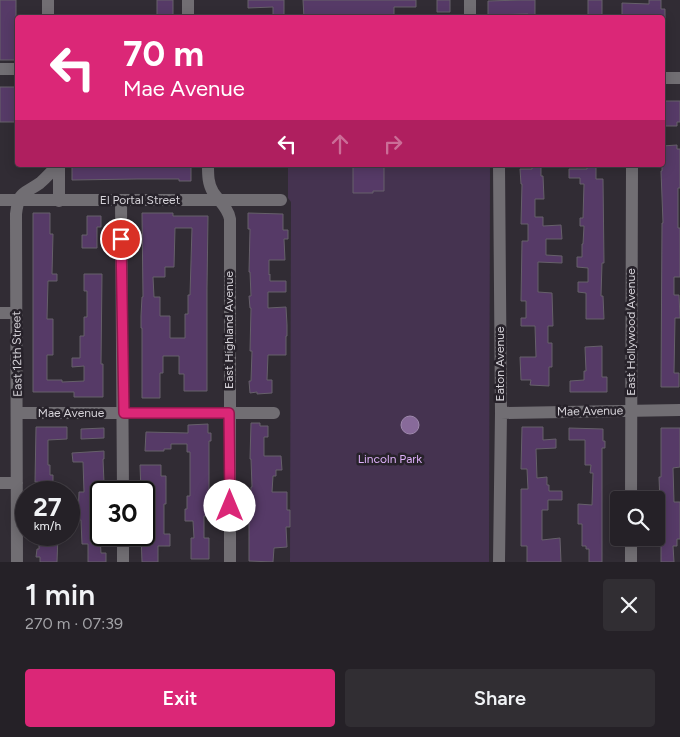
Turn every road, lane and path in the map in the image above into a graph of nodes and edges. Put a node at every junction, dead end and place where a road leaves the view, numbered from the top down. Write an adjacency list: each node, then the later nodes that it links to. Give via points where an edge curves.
1 (48, 0): 4 (street)
2 (188, 0): 5 (street)
3 (470, 0): 6 (street)
4 (48, 15)
5 (188, 15)
6 (470, 15)
7 (0, 69): 8 (street)
8 (15, 69)
9 (665, 78): 10 (street)
10 (680, 78)
11 (56, 167): 20 (street, via 42,182 22,194)
12 (58, 167): 21 (street)
13 (208, 167): 18 (street, East Highland Avenue, via 208,182)
14 (499, 167): 27 (street, Eaton Avenue)
15 (632, 167): 25 (street, East Hollywood Avenue)
16 (0, 200): 20 (street, El Portal Street)
17 (121, 200): 18 (street, El Portal Street); 21 (street, El Portal Street); 28 (street)
18 (219, 200): 19 (street, El Portal Street); 29 (street, East Highland Avenue, via 229,212 230,219)
19 (281, 200)
20 (18, 201): 21 (street, El Portal Street); 23 (street, East 12th Street)
21 (59, 201)
22 (0, 313): 23 (street)
23 (16, 313): 26 (street, East 12th Street)
24 (680, 410): 25 (street, Mae Avenue)
25 (631, 411): 27 (street, Mae Avenue); 35 (street, East Hollywood Avenue)
26 (18, 412): 28 (street, Mae Avenue); 31 (street, East 12th Street)
27 (501, 412): 42 (street, Eaton Avenue)
28 (124, 413): 29 (street, Mae Avenue); 32 (street)
29 (229, 413): 30 (street, Mae Avenue); 41 (street, East Highland Avenue)
30 (274, 413)
31 (17, 481)
32 (123, 481)
33 (0, 483): 34 (street)
34 (15, 483)
35 (631, 491)
36 (18, 546): 39 (street, East 12th Street)
37 (123, 546): 40 (street)
38 (631, 546): 43 (street)
39 (18, 562)
40 (123, 562)
41 (230, 562)
42 (499, 562)
43 (631, 562)

